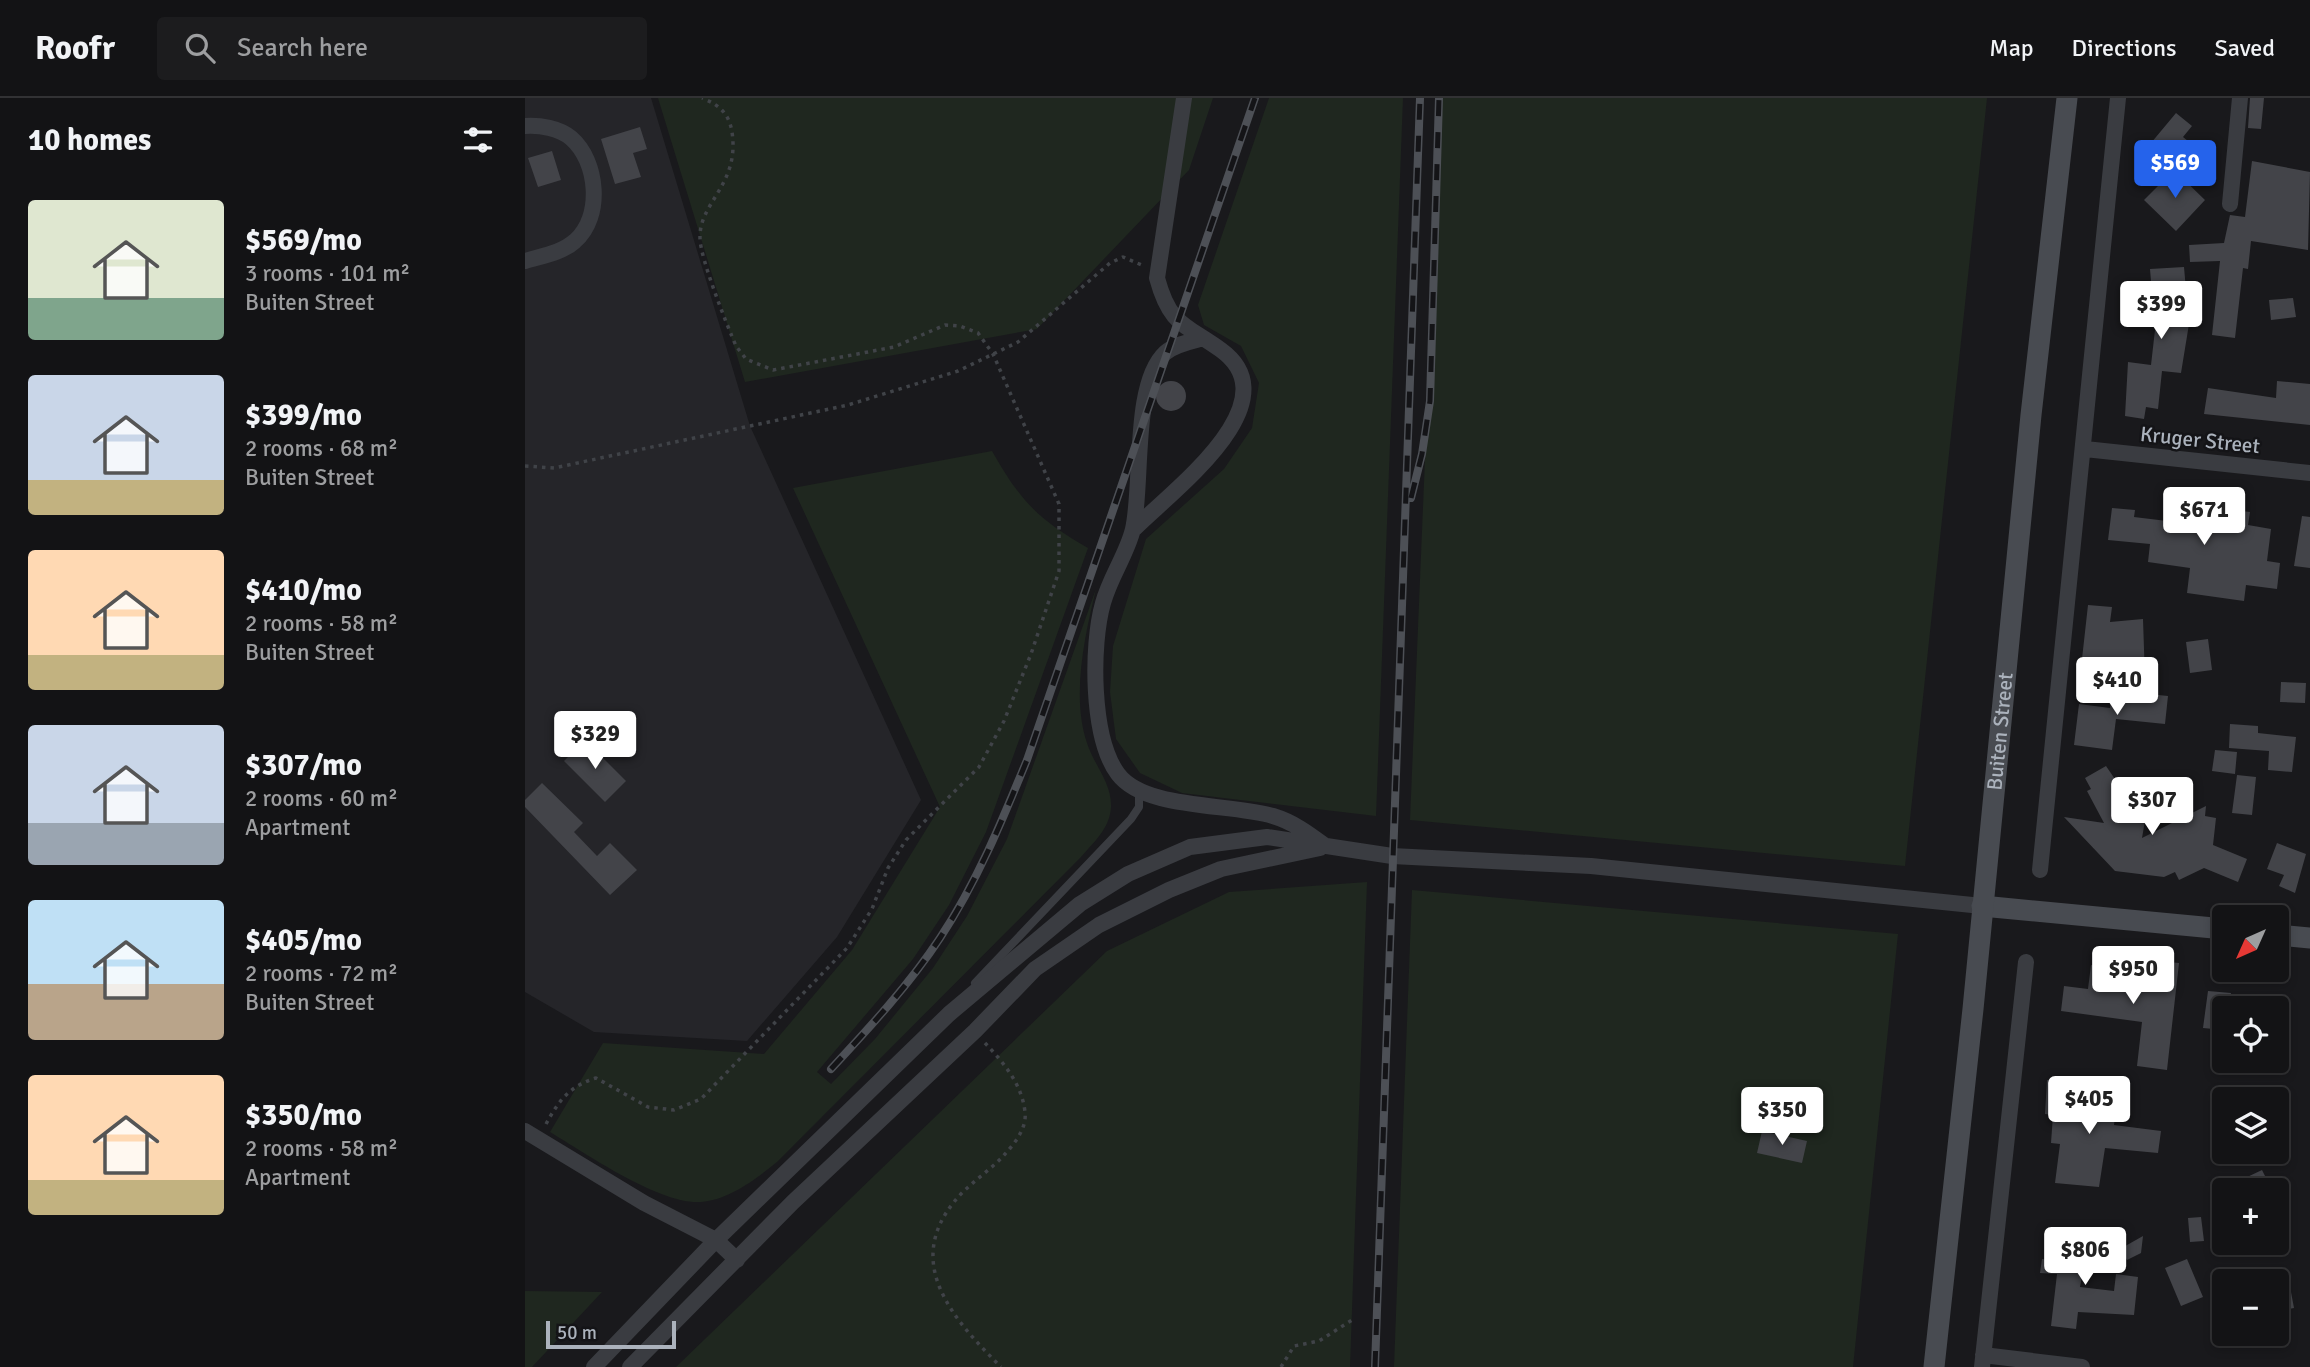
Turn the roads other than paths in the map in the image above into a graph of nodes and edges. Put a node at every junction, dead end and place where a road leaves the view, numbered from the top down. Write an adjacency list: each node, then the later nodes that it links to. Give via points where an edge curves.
1 (1184, 98): 8 (street, via 1157,278 1164,303)
2 (2067, 98): 15 (street, Buiten Street)
3 (2118, 98): 9 (street)
4 (2240, 98): 6 (street)
5 (525, 126): 7 (street, via 554,129 580,148 592,176 593,203 588,223 575,241)
6 (2229, 204)
7 (525, 261)
8 (1200, 339): 11 (street, via 1163,355 1149,386); 11 (street, via 1235,362 1243,387 1241,413 1227,437)
9 (2085, 449): 10 (street, Kruger Street); 14 (street)
10 (2310, 473)
11 (1133, 530): 12 (street, via 1102,604 1095,672 1096,711 1109,760)
12 (1139, 793): 13 (street, via 1275,816 1301,827); 20 (lane, via 1139,807 1131,819)
13 (1326, 847): 15 (street, via 1392,856 1591,866); 20 (street, via 1267,837 1233,839 1190,847 1128,874 1080,904 980,987); 23 (street, via 1221,869 1127,909 1035,969)
14 (2040, 870)
15 (1982, 906): 16 (street); 27 (street, Buiten Street)
16 (2212, 928)
17 (2289, 935): 18 (street)
18 (2310, 938)
19 (2026, 962): 24 (street)
20 (869, 1094): 22 (street)
21 (531, 1135): 22 (street)
22 (716, 1240): 23 (street); 25 (street)
23 (737, 1260): 26 (street)
24 (1983, 1361): 28 (street)
25 (594, 1367)
26 (630, 1367)
27 (1934, 1367)
28 (2082, 1367)

